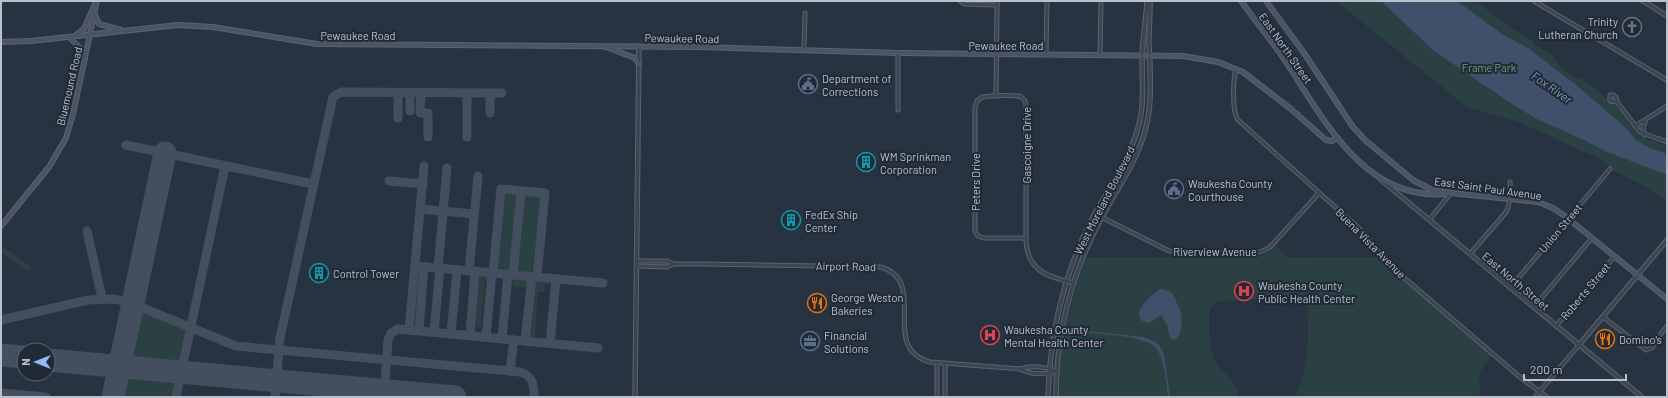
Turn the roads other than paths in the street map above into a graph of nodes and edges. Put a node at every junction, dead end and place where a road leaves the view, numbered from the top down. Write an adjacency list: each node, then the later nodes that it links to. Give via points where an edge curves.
1 (97, 1): 12 (main road, Bluemound Road); 17 (main road, via 84,29)
2 (960, 1): 11 (street, via 965,4)
3 (1047, 1): 24 (street)
4 (1100, 1): 25 (street)
5 (1147, 1): 26 (street, West Moreland Boulevard)
6 (1150, 1): 27 (street, West Moreland Boulevard)
7 (1241, 1): 43 (main road, East North Street, via 1287,63)
8 (1266, 1): 49 (main road, East Saint Paul Avenue, via 1360,135 1419,184 1432,190)
9 (1534, 1): 31 (street)
10 (1643, 1): 14 (street)
11 (997, 3): 23 (street)
12 (94, 12): 15 (main road, via 99,24); 16 (main road, Bluemound Road)
13 (805, 13): 21 (street)
14 (1667, 16)
15 (123, 31): 16 (main road, Pewaukee Road); 19 (main road, Pewaukee Road, via 178,25 213,27 317,44)
16 (90, 35): 17 (main road, Pewaukee Road); 28 (main road, Bluemound Road)
17 (71, 37): 18 (main road, Pewaukee Road); 28 (main road)
18 (1, 42)
19 (604, 46): 20 (main road, Pewaukee Road); 29 (main road, via 635,58)
20 (639, 46): 21 (main road, Pewaukee Road); 29 (street)
21 (804, 49): 22 (main road, Pewaukee Road)
22 (898, 53): 23 (main road, Pewaukee Road); 37 (street)
23 (996, 54): 24 (main road, Pewaukee Road); 34 (street)
24 (1046, 54): 25 (main road, Pewaukee Road)
25 (1100, 54): 26 (main road, Pewaukee Road)
26 (1142, 55): 27 (main road, Pewaukee Road); 32 (street, West Moreland Boulevard)
27 (1150, 55): 30 (main road, Pewaukee Road, via 1191,57); 33 (street, West Moreland Boulevard)
28 (85, 60): 55 (main road, Bluemound Road, via 73,114 62,146 49,167)
29 (639, 64): 63 (street)
30 (1236, 68): 43 (main road, Pewaukee Road, via 1278,99 1326,140 1332,141); 48 (street, Buena Vista Avenue, via 1235,116)
31 (1667, 80)
32 (1142, 81): 33 (street); 39 (street, West Moreland Boulevard)
33 (1150, 81): 40 (street, West Moreland Boulevard)
34 (996, 96): 56 (street, Gascoigne Drive, via 1020,96 1025,100); 56 (street, Peters Drive, via 982,97 975,104 975,231 978,236 984,238)
35 (1617, 102): 41 (street)
36 (1667, 106): 38 (street)
37 (898, 110)
38 (1647, 119): 41 (street); 42 (street, via 1643,126)
39 (1140, 122): 40 (street); 51 (street, West Moreland Boulevard, via 1131,146)
40 (1147, 123): 52 (street, West Moreland Boulevard, via 1140,145)
41 (1635, 126): 42 (street)
42 (1644, 135): 44 (street)
43 (1337, 138): 46 (main road, East North Street)
44 (1667, 142)
45 (1610, 169): 53 (street, Union Street)
46 (1379, 178): 49 (main road, East North Street, via 1419,192 1437,195); 54 (street, East North Street)
47 (1510, 182): 50 (street)
48 (1319, 193): 52 (street, Riverview Avenue, via 1271,246 1256,253 1170,251); 84 (street, Buena Vista Avenue, via 1362,231 1388,264)
49 (1451, 193): 50 (main road, East Saint Paul Avenue); 54 (street)
50 (1510, 199): 53 (main road, East Saint Paul Avenue, via 1542,203); 61 (street, via 1507,211)
51 (1095, 214): 52 (street, Riverview Avenue); 58 (street, West Moreland Boulevard)
52 (1102, 218): 60 (street, West Moreland Boulevard)
53 (1568, 219): 57 (main road, East Saint Paul Avenue); 69 (street, Union Street)
54 (1429, 220): 61 (street, East North Street)
55 (1, 226)
56 (1026, 238): 67 (street, Gascoigne Drive, via 1027,252 1036,267 1048,276)
57 (1592, 238): 62 (main road, East Saint Paul Avenue); 71 (street)
58 (1082, 240): 60 (street); 67 (street, West Moreland Boulevard)
59 (1667, 240): 66 (street)
60 (1089, 244): 68 (street, West Moreland Boulevard)
61 (1470, 254): 69 (street, East North Street)
62 (1614, 257): 66 (main road, East Saint Paul Avenue); 73 (street, Roberts Street)
63 (637, 261): 64 (street, Airport Road, via 667,261); 65 (street)
64 (674, 264): 65 (street, Airport Road); 78 (street, Airport Road, via 886,268 896,275 903,288 904,335 908,347 920,359)
65 (637, 266): 85 (street)
66 (1637, 276): 70 (main road, East Saint Paul Avenue); 72 (street)
67 (1066, 282): 68 (street, Gascoigne Drive); 75 (street, West Moreland Boulevard)
68 (1074, 283): 76 (street, West Moreland Boulevard)
69 (1510, 288): 71 (street, East North Street)
70 (1667, 299)
71 (1534, 307): 73 (street, East North Street)
72 (1603, 317): 74 (street, via 1646,350 1652,348); 77 (street)
73 (1556, 326): 77 (street, East North Street)
74 (1667, 326)
75 (1053, 342): 76 (street); 80 (street, West Moreland Boulevard)
76 (1060, 343): 82 (street, West Moreland Boulevard)
77 (1579, 345): 84 (street); 92 (street, East North Street)
78 (937, 363): 79 (street, Airport Road); 86 (street)
79 (945, 364): 81 (street, Airport Road); 87 (street)
80 (1050, 368): 81 (street, Airport Road); 82 (street, Airport Road); 83 (street, West Moreland Boulevard)
81 (1020, 369): 83 (street, Airport Road)
82 (1057, 371): 83 (street, Airport Road); 89 (street, West Moreland Boulevard)
83 (1049, 374): 88 (street, West Moreland Boulevard)
84 (1540, 392): 90 (street); 91 (street, Buena Vista Avenue)
85 (635, 397)
86 (937, 397)
87 (945, 397)
88 (1048, 397)
89 (1056, 397)
90 (1535, 397)
91 (1547, 397)
92 (1642, 397)

